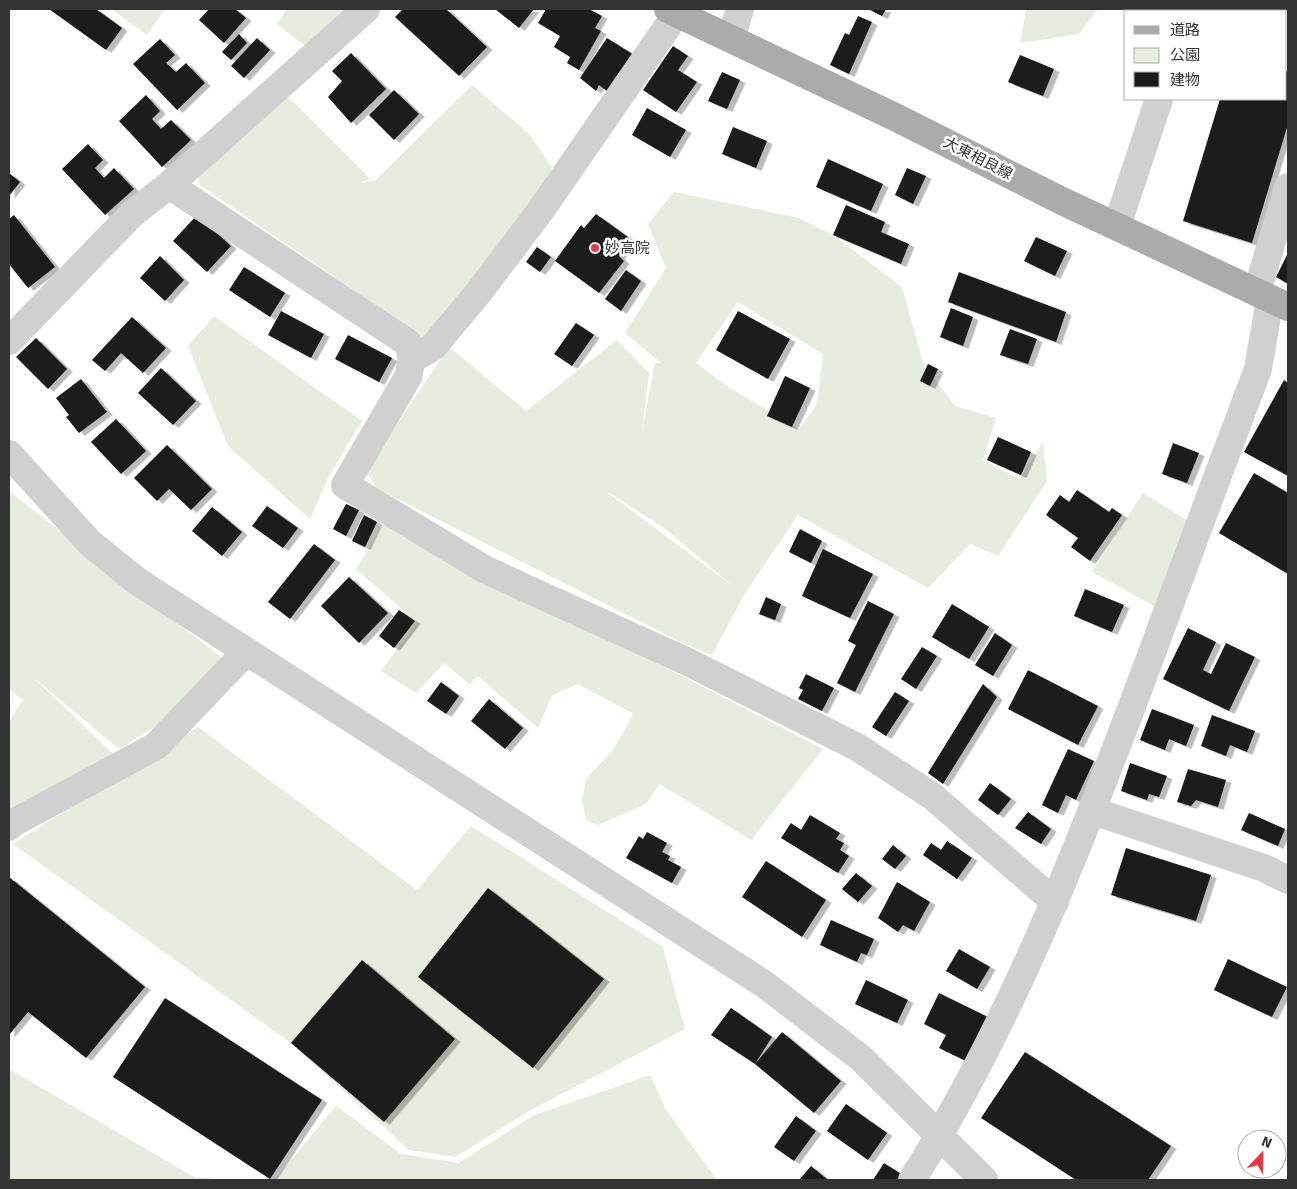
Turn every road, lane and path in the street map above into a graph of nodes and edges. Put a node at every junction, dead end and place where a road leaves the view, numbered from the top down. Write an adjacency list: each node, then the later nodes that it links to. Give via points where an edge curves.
1 (366, 9): 6 (street)
2 (740, 9): 4 (street)
3 (673, 11): 4 (main road, 大東相良線); 11 (street, via 541,210 433,348)
4 (732, 38): 8 (main road, 大東相良線)
5 (1160, 100): 8 (street)
6 (169, 185): 10 (street, via 132,214); 11 (street, via 408,343)
7 (1288, 187): 9 (street)
8 (1117, 226): 9 (main road, 大東相良線)
9 (1272, 299): 14 (street, via 1258,369)
10 (9, 341)
11 (412, 359): 17 (street, via 408,377 345,485 486,570 688,662 856,747 932,796)
12 (9, 454): 13 (street, via 90,543 137,581)
13 (246, 652): 15 (street, via 156,746); 18 (street, via 764,984 862,1060)
14 (1093, 811): 16 (street, via 1264,868); 17 (street)
15 (9, 827)
16 (1288, 880)
17 (1055, 902): 18 (street, via 979,1066)
18 (940, 1137): 19 (street); 20 (street)
19 (912, 1180)
20 (984, 1180)

